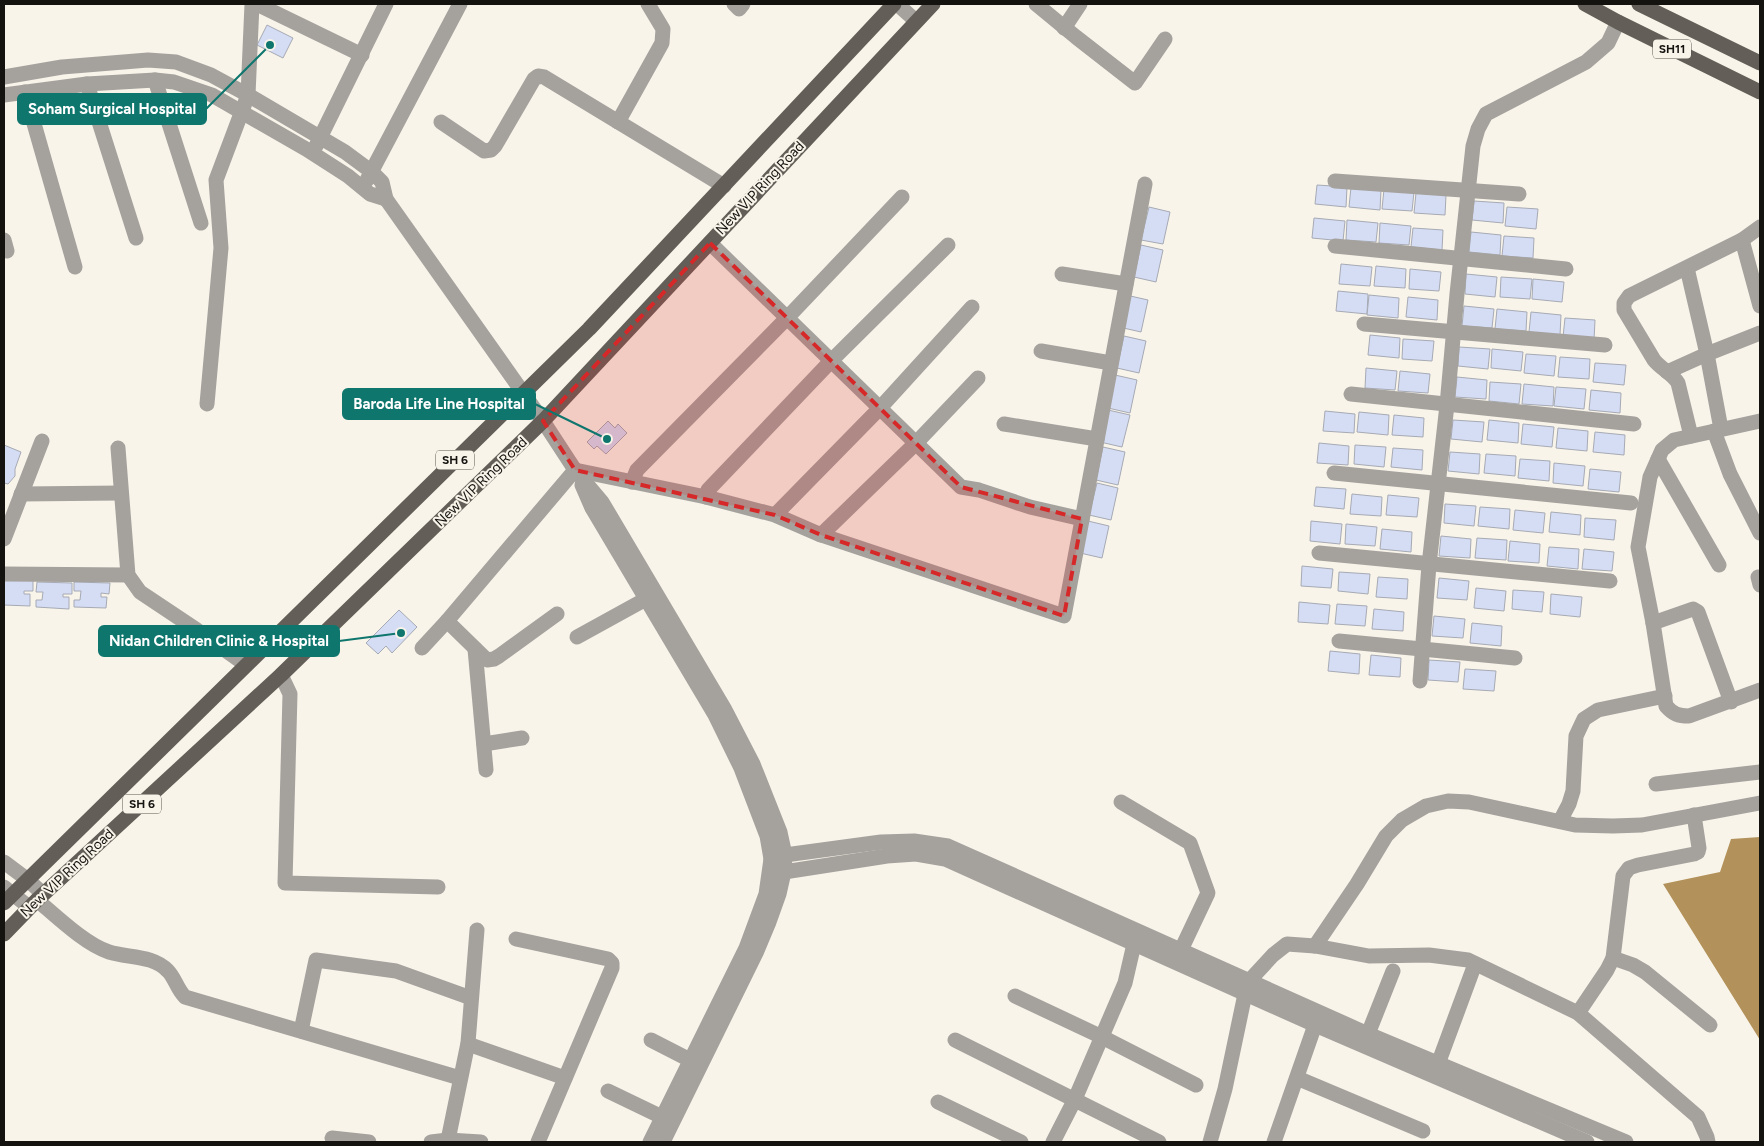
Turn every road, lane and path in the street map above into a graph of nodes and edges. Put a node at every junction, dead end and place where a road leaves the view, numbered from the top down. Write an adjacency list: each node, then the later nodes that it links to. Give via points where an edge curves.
1 (252, 4): 25 (street)
2 (257, 4): 18 (street)
3 (386, 4): 18 (street)
4 (460, 4): 32 (street)
5 (648, 4): 29 (street, via 663,29 662,43)
6 (734, 4): 7 (street, via 739,9)
7 (743, 4)
8 (896, 4): 14 (street); 35 (main road, New VIP Ring Road / SH 6)
9 (933, 4): 14 (main road, New VIP Ring Road / SH 6)
10 (1036, 4): 16 (street)
11 (1080, 4): 16 (street)
12 (1586, 4): 15 (main road, SH11)
13 (1639, 4): 19 (main road, SH11)
14 (916, 21): 45 (main road, New VIP Ring Road / SH 6)
15 (1618, 22): 24 (main road, SH11); 37 (street, via 1608,43 1586,62 1486,114 1473,146)
16 (1064, 28): 17 (street, via 1135,83)
17 (1165, 39)
18 (362, 55): 30 (street)
19 (1760, 63)
20 (4, 76): 25 (street, via 62,67 157,60 185,65)
21 (155, 80): 22 (street); 27 (street, via 174,82 212,95); 41 (street)
22 (87, 84): 23 (street); 43 (street)
23 (25, 92): 26 (street); 49 (street)
24 (1760, 92)
25 (248, 94): 27 (street); 30 (street)
26 (4, 95)
27 (241, 113): 31 (street); 69 (street, via 216,180 222,248)
28 (441, 122): 29 (street, via 484,151 491,150 538,76)
29 (618, 122): 35 (street)
30 (321, 138): 31 (street); 32 (street)
31 (312, 154): 36 (street)
32 (372, 172): 36 (street); 40 (street, via 382,182)
33 (1335, 181): 37 (street)
34 (1145, 184): 53 (street)
35 (724, 186): 67 (main road, New VIP Ring Road / SH 6)
36 (363, 188): 40 (street)
37 (1469, 192): 38 (street); 48 (street)
38 (1519, 194)
39 (902, 197): 56 (street)
40 (386, 199): 67 (street)
41 (201, 223)
42 (1760, 227): 44 (street)
43 (136, 238)
44 (1742, 240): 50 (street); 54 (street)
45 (710, 243): 56 (street); 72 (main road, New VIP Ring Road / SH 6)
46 (948, 244): 63 (street)
47 (1335, 246): 48 (street)
48 (1461, 258): 51 (street); 58 (street)
49 (75, 266)
50 (1687, 268): 62 (street); 65 (street, via 1629,296 1624,303 1624,310 1654,360)
51 (1566, 269)
52 (1062, 274): 53 (street)
53 (1126, 284): 64 (street)
54 (1760, 306)
55 (972, 307): 71 (street)
56 (787, 318): 63 (street); 85 (street, via 637,470)
57 (1364, 324): 58 (street)
58 (1454, 332): 60 (street); 70 (street)
59 (1760, 333): 62 (street)
60 (1605, 345)
61 (1041, 351): 64 (street)
62 (1707, 354): 65 (street); 76 (street)
63 (831, 361): 71 (street); 89 (street, via 708,490)
64 (1111, 363): 78 (street)
65 (1667, 372): 77 (street, via 1678,383)
66 (978, 378): 80 (street)
67 (523, 393): 72 (street); 112 (main road, New VIP Ring Road / SH 6)
68 (1351, 394): 70 (street)
69 (207, 404)
70 (1447, 405): 75 (street); 86 (street)
71 (880, 408): 80 (street); 91 (street)
72 (543, 421): 83 (street); 113 (main road, New VIP Ring Road / SH 6)
73 (1760, 421): 76 (street)
74 (1004, 424): 78 (street)
75 (1634, 424)
76 (1717, 430): 77 (street); 93 (street, via 1730,474)
77 (1691, 436): 82 (street, via 1674,440 1662,450)
78 (1097, 439): 92 (street)
79 (42, 441): 88 (street)
80 (916, 443): 92 (street, via 961,487); 94 (street)
81 (118, 448): 87 (street)
82 (1658, 459): 98 (street); 105 (street, via 1650,477 1638,547)
83 (576, 470): 85 (street); 102 (street, via 592,508); 104 (street); 128 (street, via 602,502 724,708 753,764 780,832)
84 (1334, 472): 86 (street)
85 (632, 482): 89 (street)
86 (1439, 484): 90 (street); 97 (street)
87 (121, 493): 88 (street); 100 (street)
88 (22, 494): 95 (street)
89 (706, 497): 91 (street)
90 (1631, 503)
91 (775, 515): 94 (street)
92 (1082, 519): 94 (street, via 1064,616)
93 (1760, 533)
94 (821, 535)
95 (4, 539)
96 (1319, 553): 97 (street)
97 (1429, 565): 101 (street); 110 (street)
98 (1719, 565)
99 (4, 574): 100 (street)
100 (128, 575): 112 (street, via 140,592)
101 (1610, 581)
102 (646, 599): 106 (street); 128 (street, via 715,715 742,768)
103 (557, 614): 109 (street, via 494,659 487,660)
104 (447, 621): 108 (street); 109 (street)
105 (1654, 623): 116 (street); 117 (street, via 1693,608 1698,612)
106 (577, 637)
107 (1340, 641): 110 (street)
108 (422, 648)
109 (475, 649): 119 (street)
110 (1423, 650): 111 (street); 114 (street)
111 (1515, 658)
112 (246, 666): 129 (main road, New VIP Ring Road / SH 6)
113 (281, 675): 130 (street, via 290,694 285,883); 132 (main road, New VIP Ring Road / SH 6)
114 (1420, 681)
115 (1760, 690): 117 (street)
116 (1665, 696): 117 (street, via 1666,706 1678,716 1689,716); 126 (street, via 1598,710 1584,719 1576,736 1573,791)
117 (1731, 702)
118 (522, 738): 119 (street)
119 (484, 744): 120 (street)
120 (486, 770)
121 (1760, 772): 122 (street)
122 (1656, 784)
123 (1121, 802): 138 (street, via 1190,843 1208,892)
124 (1760, 803): 125 (street)
125 (1694, 815): 126 (street, via 1642,825 1575,825); 139 (street, via 1698,852 1638,865 1629,868 1623,876)
126 (1560, 821): 137 (street, via 1469,802 1426,806 1402,820 1386,836)
127 (4, 862): 129 (street)
128 (778, 865): 136 (street, via 916,854 945,859); 138 (street, via 881,842 914,841 948,846); 154 (street, via 746,948); 173 (street, via 779,894 756,953)
129 (28, 880): 131 (main road, New VIP Ring Road / SH 6); 132 (street)
130 (438, 887)
131 (7, 895): 132 (street)
132 (36, 900): 134 (main road, New VIP Ring Road / SH 6); 148 (street, via 95,946 154,961 168,970 185,996)
133 (477, 930): 144 (street)
134 (4, 934)
135 (516, 939): 157 (street, via 608,959 612,963)
136 (1134, 944): 142 (street); 150 (street, via 1125,984)
137 (1316, 946): 140 (street, via 1370,956 1428,956 1468,960); 142 (street, via 1287,944 1273,954)
138 (1181, 950): 142 (street)
139 (1613, 958): 145 (street); 147 (street, via 1645,972)
140 (1475, 964): 145 (street); 155 (street)
141 (1393, 971): 149 (street)
142 (1247, 987): 146 (street); 149 (street); 177 (street)
143 (1015, 996): 150 (street)
144 (471, 998): 148 (street, via 396,971 316,960); 153 (street)
145 (1578, 1013): 180 (street, via 1698,1117)
146 (1315, 1025): 158 (street); 178 (street)
147 (1710, 1025)
148 (301, 1031): 156 (street)
149 (1368, 1034): 155 (street)
150 (1102, 1037): 159 (street); 161 (street)
151 (651, 1040): 154 (street)
152 (955, 1040): 161 (street)
153 (468, 1044): 156 (street); 157 (street)
154 (690, 1060): 163 (street)
155 (1438, 1064): 179 (street)
156 (460, 1078): 166 (street)
157 (565, 1078): 171 (street)
158 (1297, 1078): 164 (street); 167 (street)
159 (1196, 1085)
160 (608, 1091): 163 (street)
161 (1074, 1099): 175 (street); 176 (street)
162 (938, 1102): 174 (street)
163 (662, 1117): 172 (street)
164 (1424, 1131)
165 (332, 1138): 168 (street)
166 (448, 1140): 169 (street); 170 (street)
167 (1280, 1140)
168 (369, 1142)
169 (431, 1142)
170 (481, 1142)
171 (538, 1142)
172 (650, 1142)
173 (663, 1142)
174 (1021, 1142)
175 (1053, 1142)
176 (1159, 1142)
177 (1210, 1142)
178 (1587, 1142)
179 (1626, 1142)
180 (1708, 1142)

